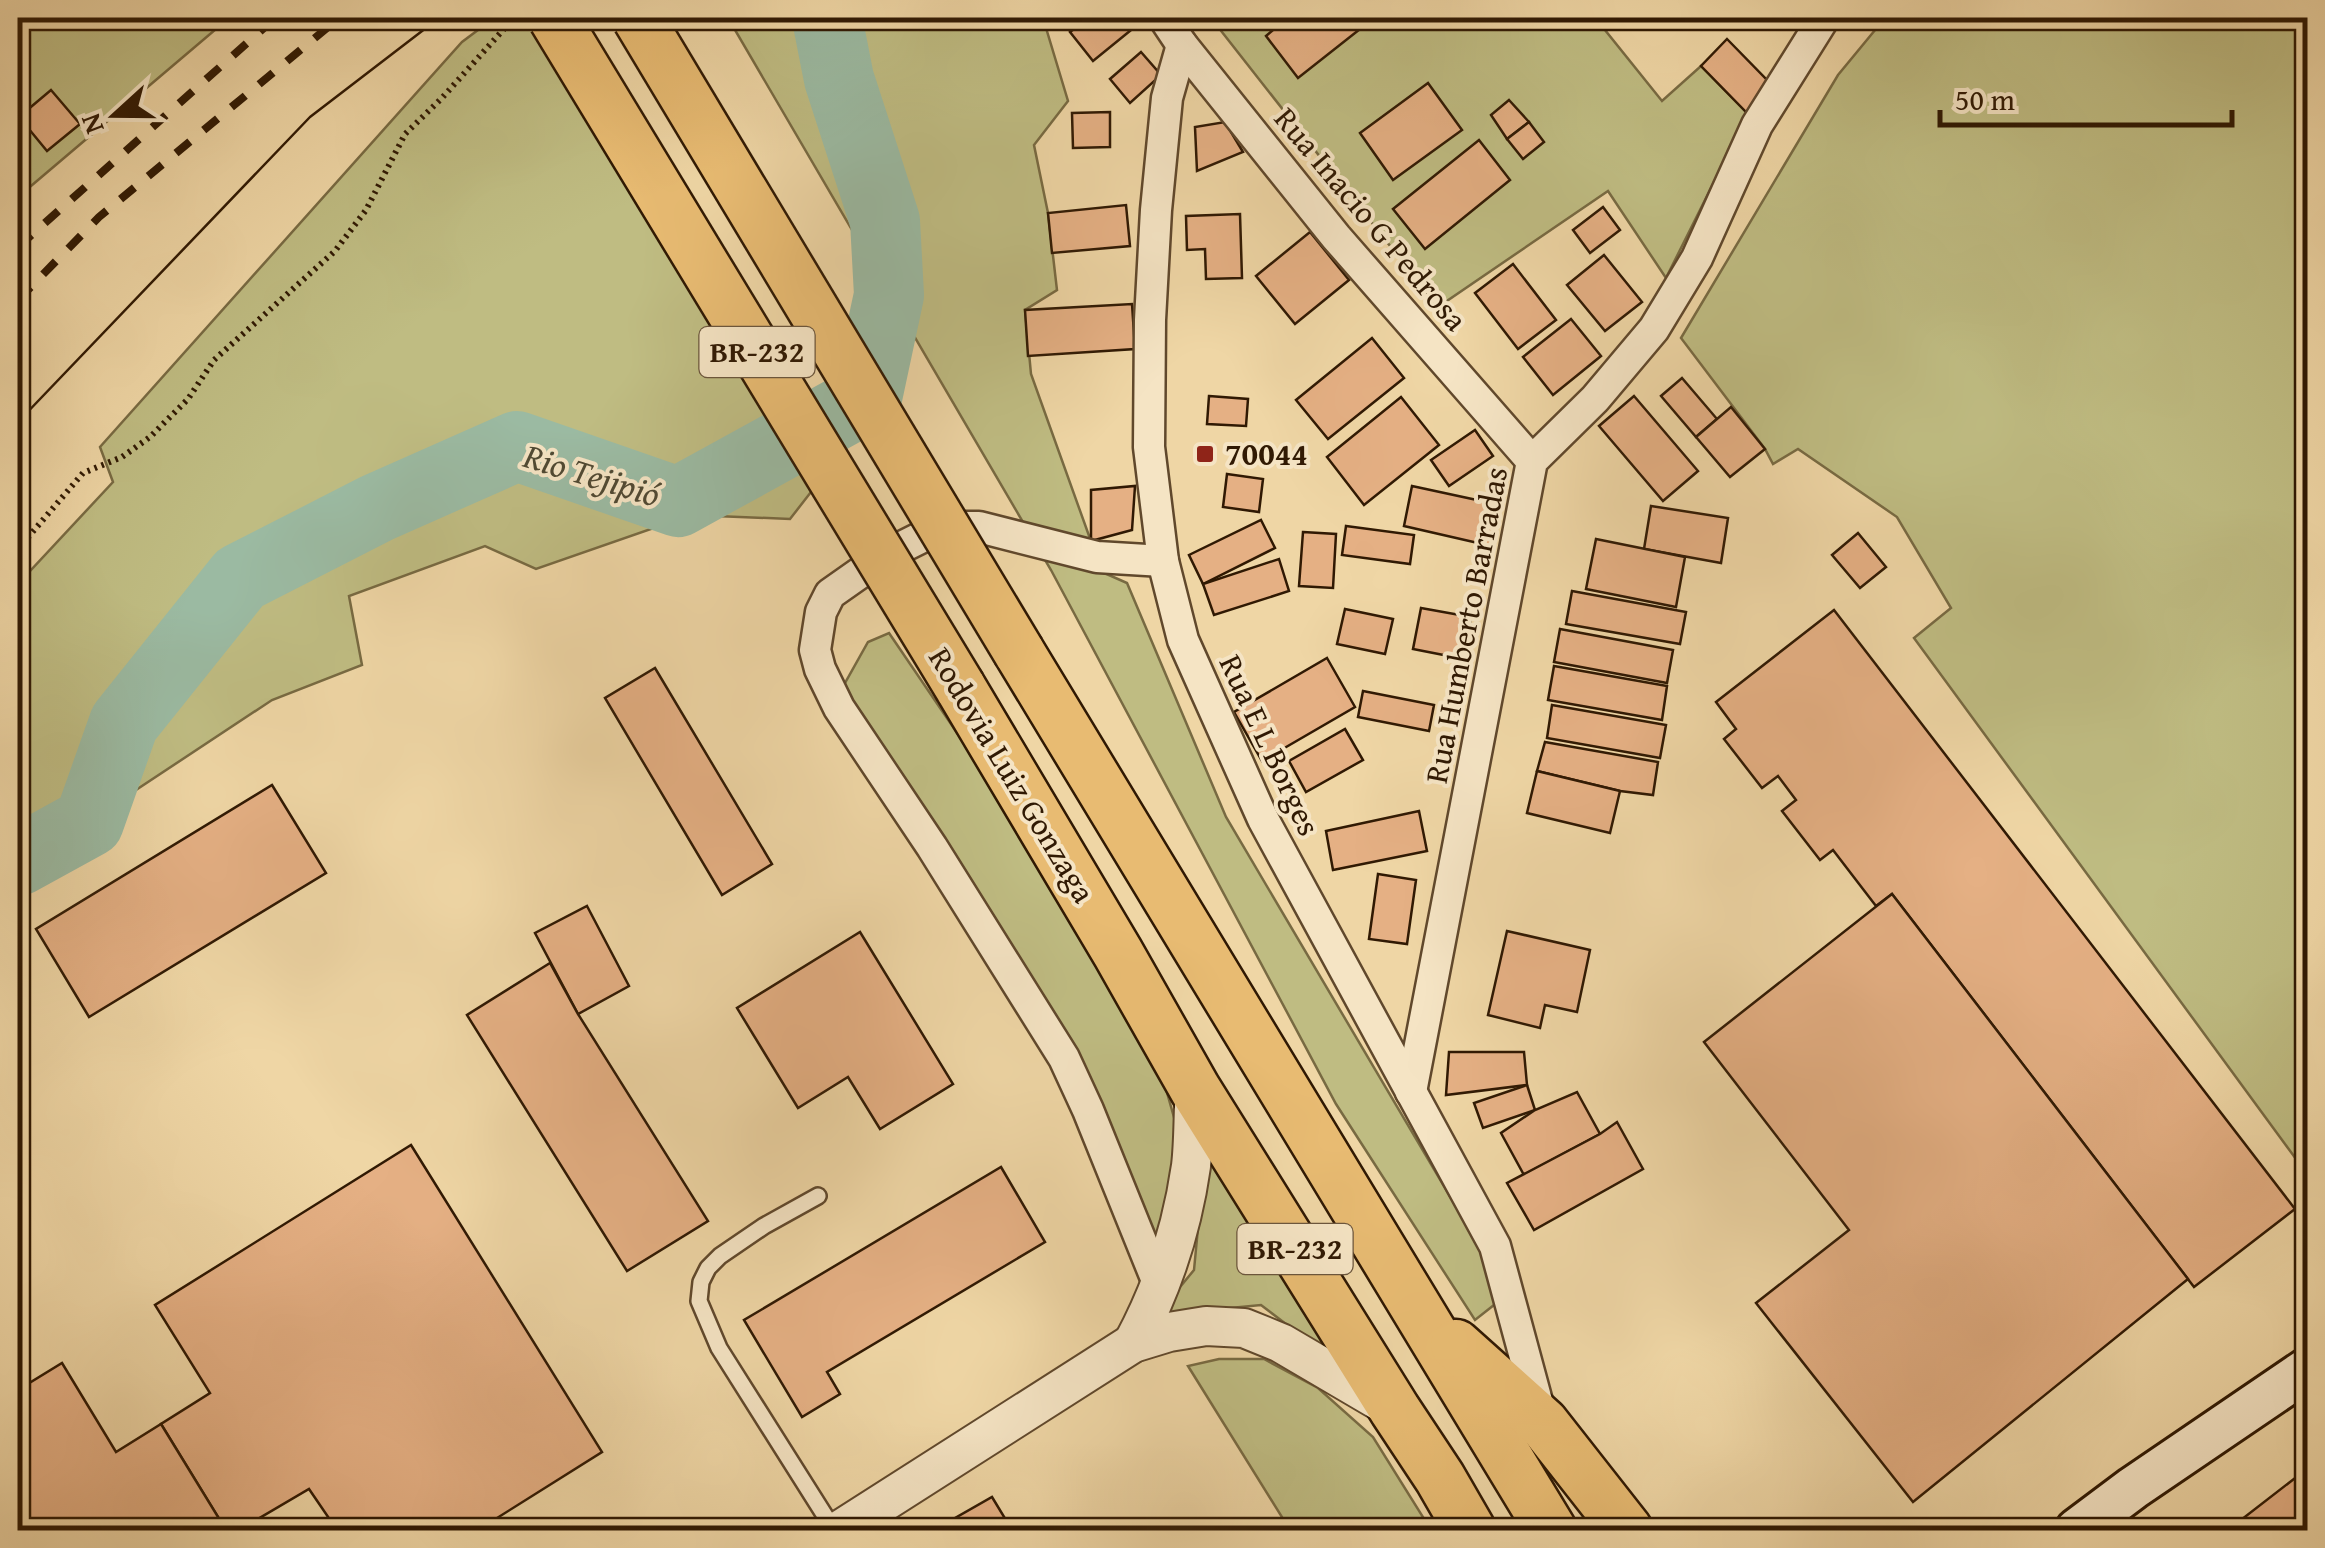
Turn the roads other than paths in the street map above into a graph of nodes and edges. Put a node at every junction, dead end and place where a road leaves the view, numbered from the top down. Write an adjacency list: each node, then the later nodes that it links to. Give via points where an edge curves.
1 (554, 18): 8 (highway, Rodovia Luiz Gonzaga / BR-232, bridge)
2 (638, 18): 12 (highway, BR-232, bridge)
3 (1164, 18): 5 (street, Rua Inacio G Pedrosa)
4 (1824, 18): 6 (street, Rua Humberto Barradas, via 1758,126 1697,258 1654,328)
5 (1182, 45): 6 (street, Rua Inacio G Pedrosa, via 1336,237); 7 (street, Rua E L Borges, via 1164,126 1150,320 1149,446)
6 (1532, 461): 9 (street, Rua Humberto Barradas)
7 (1163, 560): 9 (street, Rua E L Borges, via 1183,640 1248,784); 11 (street, via 1096,557 979,527 942,528 884,556 830,594 816,650 840,708 1064,1058)
8 (1195, 1088): 11 (street, via 1182,1215); 15 (highway, Rodovia Luiz Gonzaga / BR-232)
9 (1410, 1092): 16 (street, Rua E L Borges, via 1496,1246)
10 (818, 1196): 17 (lane, via 720,1256 701,1282 699,1301 736,1377)
11 (1160, 1288): 13 (street)
12 (1415, 1308): 16 (highway); 19 (highway, BR-232)
13 (1133, 1342): 15 (street, via 1206,1326 1244,1328); 17 (street)
14 (2308, 1368): 21 (main road)
15 (1395, 1410): 18 (highway, Rodovia Luiz Gonzaga / BR-232)
16 (1543, 1422): 20 (highway)
17 (855, 1526)
18 (1470, 1530)
19 (1551, 1530)
20 (1627, 1530)
21 (2077, 1530)

